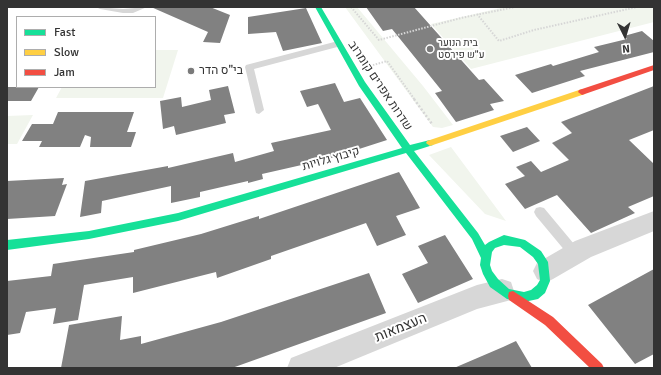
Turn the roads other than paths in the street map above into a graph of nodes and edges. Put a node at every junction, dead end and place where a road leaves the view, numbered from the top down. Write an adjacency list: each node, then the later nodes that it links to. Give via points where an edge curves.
1 (100, 7): 2 (lane, via 123,11)
2 (143, 7)
3 (318, 7): 4 (street, שדרות אפרים קומרוב)
4 (338, 44): 6 (lane, via 249,67); 7 (street, שדרות אפרים קומרוב)
5 (654, 67): 7 (street, קיבוץ גלויות)
6 (258, 110)
7 (408, 149): 8 (street, שדרות אפרים קומרוב); 14 (street, קיבוץ גלויות, via 178,217 89,235)
8 (429, 175): 9 (street, שדרות אפרים קומרוב); 16 (street, שדרות אפרים קומרוב, via 475,236)
9 (467, 210)
10 (540, 212): 15 (lane)
11 (654, 221): 15 (street)
12 (495, 233): 13 (street)
13 (504, 240): 16 (street, via 492,245); 17 (street, via 522,243 530,248 540,258)
14 (7, 245)
15 (575, 254): 17 (street)
16 (485, 256): 18 (street, via 485,265 494,284)
17 (545, 276): 18 (street, via 541,289 534,295 524,297); 19 (street)
18 (508, 293): 21 (street, העצמאות, via 477,297); 22 (street, via 549,321)
19 (547, 297)
20 (561, 320): 22 (street)
21 (301, 368)
22 (598, 368)

